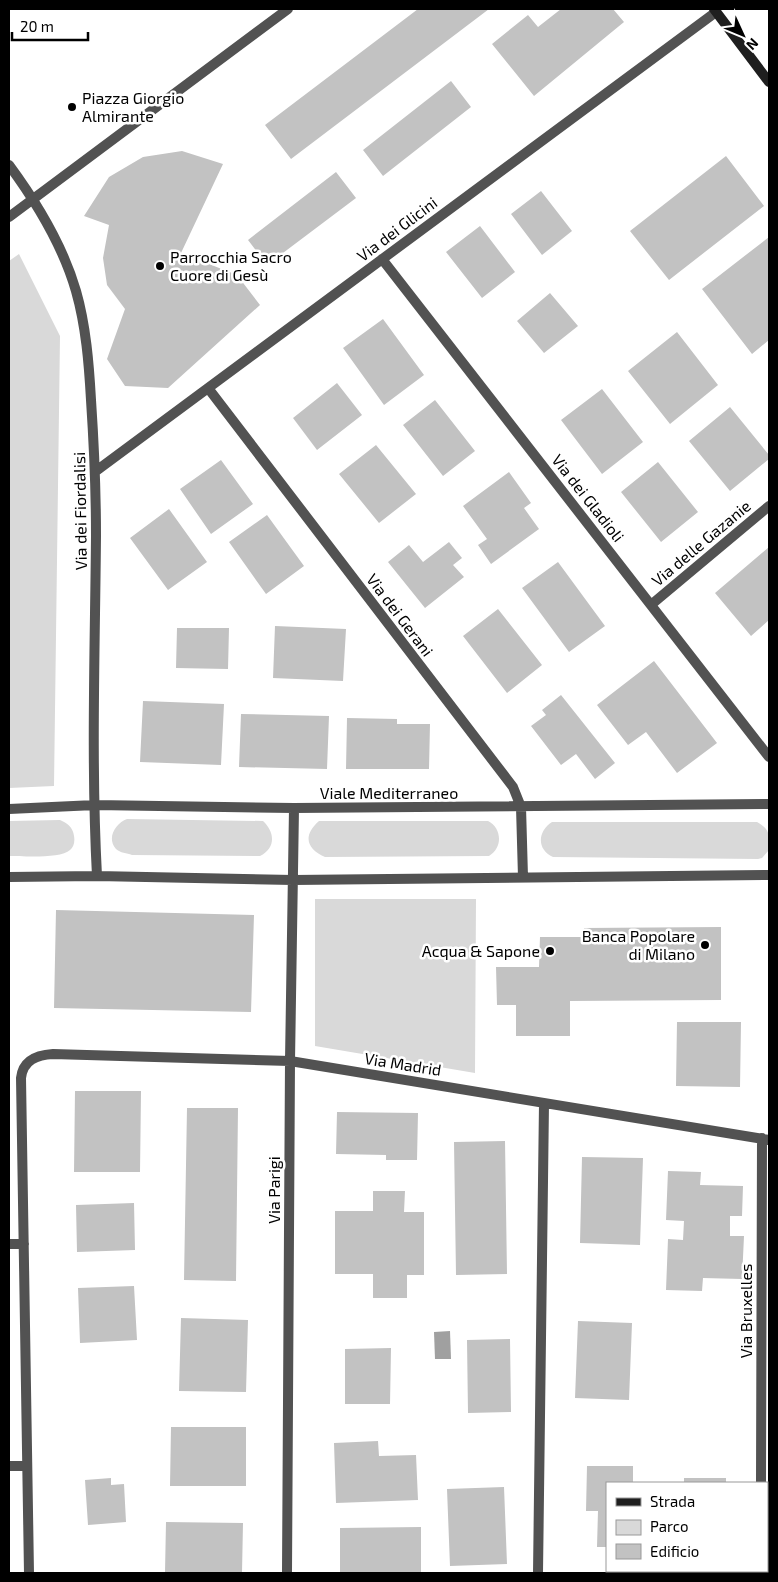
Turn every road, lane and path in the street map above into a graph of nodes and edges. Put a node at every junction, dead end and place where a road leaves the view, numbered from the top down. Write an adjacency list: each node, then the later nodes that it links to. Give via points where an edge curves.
1 (288, 9): 5 (street)
2 (715, 10): 3 (street); 7 (street, Via dei Glicini)
3 (769, 82)
4 (9, 165): 5 (street, Via dei Fiordalisi)
5 (33, 200): 6 (street); 9 (street, Via dei Fiordalisi, via 63,256 78,300 90,380)
6 (9, 217)
7 (382, 259): 8 (street, Via dei Glicini); 11 (street, Via dei Gladioli)
8 (208, 388): 9 (street, Via dei Glicini); 15 (street, Via dei Gerani, via 513,787)
9 (96, 471): 14 (street, Via dei Fiordalisi)
10 (769, 506): 11 (street, Via delle Gazanie)
11 (652, 604): 12 (street, Via dei Gladioli)
12 (769, 757)
13 (769, 804): 15 (street, Viale Mediterraneo)
14 (95, 805): 16 (street, Viale Mediterraneo); 17 (street, Viale Mediterraneo); 19 (street, Via dei Fiordalisi)
15 (521, 807): 16 (street, Viale Mediterraneo); 21 (street, Via dei Gerani)
16 (294, 808): 22 (street, Via Parigi)
17 (9, 809)
18 (769, 875): 21 (street)
19 (97, 876): 20 (street); 22 (street)
20 (9, 877)
21 (523, 877): 22 (street)
22 (293, 880): 23 (street, Via Parigi)
23 (290, 1061): 24 (street, Via Madrid); 27 (street, Via Madrid, via 53,1054 30,1060 23,1067 21,1078); 33 (street, Via Parigi)
24 (544, 1103): 25 (street, Via Madrid); 34 (street)
25 (765, 1139): 28 (street, Via Bruxelles)
26 (9, 1244): 27 (street)
27 (24, 1244): 30 (street)
28 (765, 1446): 31 (street, Via Bruxelles)
29 (9, 1466): 30 (street)
30 (27, 1466): 32 (street)
31 (761, 1482)
32 (29, 1573)
33 (287, 1573)
34 (538, 1573)

